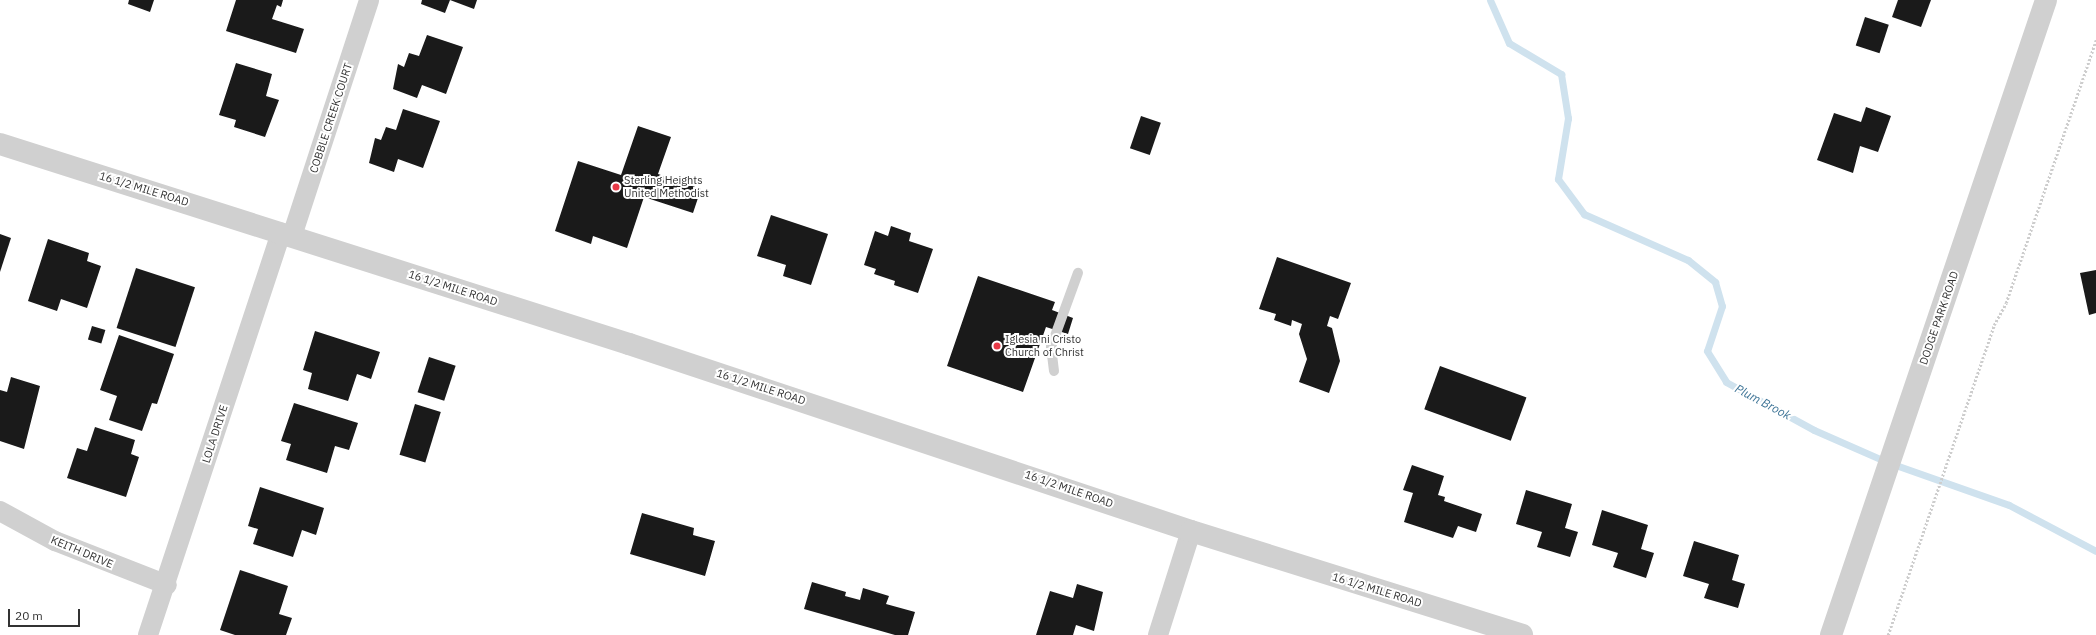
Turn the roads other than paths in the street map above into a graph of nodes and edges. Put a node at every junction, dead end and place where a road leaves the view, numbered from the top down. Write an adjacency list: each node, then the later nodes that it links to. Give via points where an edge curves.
1 (369, 0): 4 (street, COBBLE CREEK COURT)
2 (2046, 0): 13 (street, DODGE PARK ROAD)
3 (0, 144): 4 (street, 16 1/2 MILE ROAD)
4 (286, 234): 8 (street, 16 1/2 MILE ROAD, via 1018,471); 9 (street, LOLA DRIVE)
5 (1078, 273): 6 (lane, via 1052,347)
6 (1054, 371)
7 (0, 512): 9 (street, KEITH DRIVE, via 55,541)
8 (1191, 531): 11 (street); 12 (street, 16 1/2 MILE ROAD)
9 (167, 585): 10 (street, LOLA DRIVE)
10 (148, 635)
11 (1158, 635)
12 (1522, 635)
13 (1831, 635)

